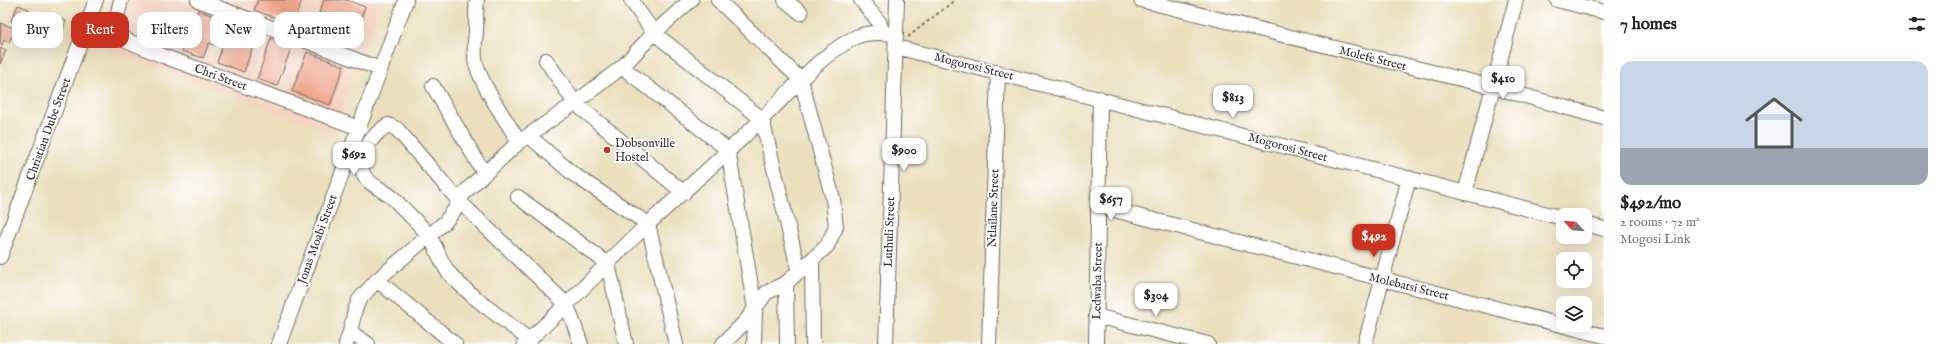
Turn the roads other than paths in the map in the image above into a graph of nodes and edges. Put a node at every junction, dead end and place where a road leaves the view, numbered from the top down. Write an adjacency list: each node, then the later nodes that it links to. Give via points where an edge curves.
1 (96, 0): 46 (street, Christian Dube Street)
2 (121, 0): 31 (street, Chri Street, via 116,20 120,34 126,40)
3 (198, 0): 22 (street)
4 (406, 0): 22 (street, Jonas Moabi Street)
5 (477, 0): 32 (street, via 474,48 480,75)
6 (631, 0): 18 (street)
7 (690, 0): 18 (street)
8 (718, 0): 24 (street)
9 (785, 0): 17 (street)
10 (861, 0): 19 (street)
11 (897, 0): 19 (street, Luthuli Street)
12 (1141, 0): 26 (street, Molefe Street)
13 (1516, 0): 26 (street)
14 (1557, 0): 15 (street)
15 (1575, 2): 16 (street)
16 (1604, 12)
17 (801, 13)
18 (654, 33): 21 (street); 30 (street)
19 (892, 38): 23 (street, Mogorosi Street); 24 (street, Mogorosi Street, via 867,33 853,38); 69 (street, Luthuli Street)
20 (546, 60): 28 (street)
21 (622, 67): 28 (street); 33 (street)
22 (380, 69): 31 (street, Jonas Moabi Street)
23 (998, 72): 27 (street, Mogorosi Street); 70 (street, Ntlailane Street)
24 (801, 80): 30 (street, Mogorosi Street); 47 (street, via 836,217 836,227 828,246)
25 (433, 86): 34 (street)
26 (1493, 87): 29 (street, Molefe Street); 37 (street)
27 (1100, 98): 35 (street, Mogorosi Street); 40 (street, Ledwaba Street)
28 (575, 103): 32 (street); 36 (street)
29 (1604, 118)
30 (762, 119): 33 (street, Mogorosi Street); 49 (street)
31 (359, 128): 59 (street, Jonas Moabi Street)
32 (524, 139): 34 (street); 42 (street)
33 (728, 150): 36 (street, Mogorosi Street); 54 (street)
34 (484, 173): 39 (street)
35 (1409, 178): 37 (street, Mogorosi Street); 50 (street)
36 (684, 193): 42 (street, Mogorosi Street)
37 (1465, 193): 41 (street, Mogorosi Street)
38 (518, 197): 48 (street)
39 (458, 200): 45 (street, via 452,214); 45 (street, via 393,126 383,128 368,146 362,161 363,174 393,198); 53 (street)
40 (1099, 206): 50 (street, Molebatsi Street); 55 (street, Ledwaba Street)
41 (1556, 216)
42 (648, 224): 48 (street, Mogorosi Street); 64 (street)
43 (1592, 226): 44 (street)
44 (1604, 229)
45 (430, 236): 51 (street); 58 (street, via 442,263 456,280)
46 (0, 257)
47 (812, 261): 49 (street); 68 (street)
48 (608, 264): 53 (street, Mogorosi Street); 63 (street)
49 (799, 272): 52 (street)
50 (1382, 279): 56 (street, Molebatsi Street); 73 (street)
51 (377, 280): 57 (street, via 359,300); 61 (street)
52 (786, 283): 54 (street, via 766,294); 67 (street)
53 (567, 305): 58 (street, Mogorosi Street); 62 (street)
54 (755, 309): 65 (street); 66 (street)
55 (1096, 316): 71 (street, Ledwaba Street); 72 (street)
56 (1604, 336)
57 (348, 338): 60 (street)
58 (528, 343)
59 (279, 344)
60 (368, 344)
61 (455, 344)
62 (581, 344)
63 (626, 344)
64 (676, 344)
65 (723, 344)
66 (754, 344)
67 (787, 344)
68 (813, 344)
69 (886, 344)
70 (989, 344)
71 (1096, 344)
72 (1208, 344)
73 (1365, 344)

